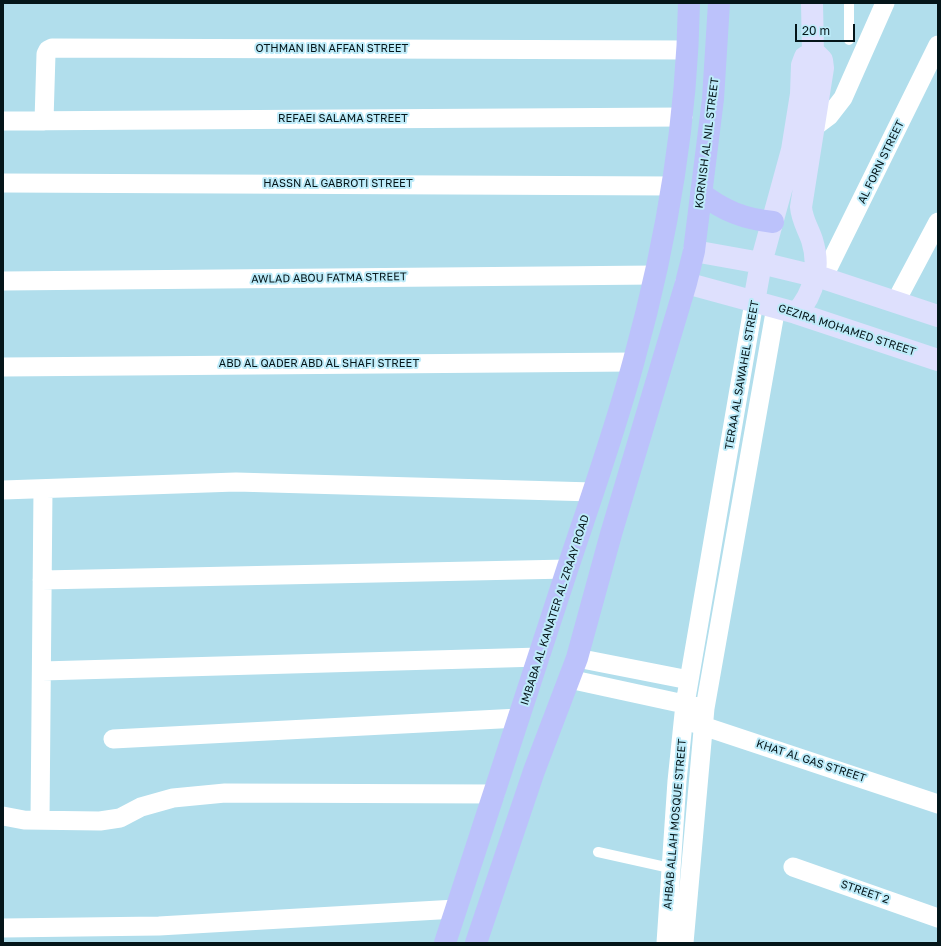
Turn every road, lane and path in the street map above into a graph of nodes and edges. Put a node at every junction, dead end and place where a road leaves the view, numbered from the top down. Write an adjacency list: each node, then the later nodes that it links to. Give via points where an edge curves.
1 (689, 3): 8 (main road)
2 (719, 3): 16 (main road, KORNISH AL NIL STREET, via 714,99)
3 (812, 3): 9 (main road)
4 (849, 3): 6 (lane)
5 (885, 3): 13 (street, via 843,98 829,116)
6 (849, 40)
7 (938, 45): 22 (street, AL FORN STREET)
8 (688, 50): 10 (main road); 12 (street, OTHMAN IBN AFFAN STREET, via 52,48 46,54)
9 (813, 54): 13 (main road, TERAA AL SAWAHEL STREET, via 820,57 823,64); 17 (main road, TERAA AL SAWAHEL STREET, via 805,57 803,61 797,122)
10 (683, 117): 12 (street, REFAEI SALAMA STREET); 15 (main road)
11 (3, 121): 12 (street, REFAEI SALAMA STREET)
12 (44, 121)
13 (813, 128): 22 (main road, TERAA AL SAWAHEL STREET, via 801,207 802,217 815,251)
14 (3, 183): 15 (street, HASSN AL GABROTI STREET)
15 (673, 186): 21 (main road)
16 (701, 193): 17 (main road, via 727,211 742,217); 19 (main road, KORNISH AL NIL STREET)
17 (773, 222): 20 (main road, TERAA AL SAWAHEL STREET)
18 (938, 222): 25 (street)
19 (694, 251): 20 (main road); 24 (main road, KORNISH AL NIL STREET)
20 (761, 263): 22 (main road); 26 (main road, TERAA AL SAWAHEL STREET)
21 (656, 274): 23 (street, AWLAD ABOU FATMA STREET); 30 (main road, IMBABA AL KANATER AL ZRAAY ROAD)
22 (819, 277): 25 (main road); 27 (main road, TERAA AL SAWAHEL STREET, via 811,293)
23 (3, 281)
24 (686, 283): 26 (main road, GEZIRA MOHAMED STREET); 36 (main road)
25 (896, 301): 28 (main road)
26 (754, 302): 27 (main road, GEZIRA MOHAMED STREET); 43 (street, TERAA AL SAWAHEL STREET)
27 (786, 310): 29 (main road, GEZIRA MOHAMED STREET); 45 (street, TERAA AL SAWAHEL STREET)
28 (938, 316)
29 (938, 360)
30 (634, 362): 31 (street, ABD AL QADER ABD AL SHAFI STREET); 34 (main road, IMBABA AL KANATER AL ZRAAY ROAD)
31 (3, 367)
32 (3, 490): 33 (street)
33 (43, 490): 34 (street, via 236,482); 38 (street)
34 (593, 492): 35 (main road, IMBABA AL KANATER AL ZRAAY ROAD)
35 (583, 526): 36 (main road); 37 (main road, IMBABA AL KANATER AL ZRAAY ROAD)
36 (611, 534): 40 (main road)
37 (568, 569): 38 (street); 39 (main road, IMBABA AL KANATER AL ZRAAY ROAD)
38 (42, 580): 41 (street)
39 (540, 657): 41 (street); 46 (main road, IMBABA AL KANATER AL ZRAAY ROAD)
40 (577, 658): 42 (main road); 43 (street)
41 (42, 671): 51 (street)
42 (569, 679): 44 (street, KHAT AL GAS STREET); 59 (main road, via 534,771)
43 (689, 680): 44 (street, TERAA AL SAWAHEL STREET)
44 (684, 712): 45 (street, KHAT AL GAS STREET); 54 (street, AHBAB ALLAH MOSQUE STREET)
45 (704, 717): 49 (street, KHAT AL GAS STREET); 61 (street, AHBAB ALLAH MOSQUE STREET)
46 (519, 718): 47 (street); 48 (main road, IMBABA AL KANATER AL ZRAAY ROAD)
47 (113, 739)
48 (495, 794): 51 (street, via 226,793 173,798 120,818 100,821); 55 (main road, IMBABA AL KANATER AL ZRAAY ROAD)
49 (938, 804)
50 (3, 816): 51 (street)
51 (40, 820)
52 (598, 852): 54 (lane)
53 (793, 867): 56 (street, STREET 2)
54 (670, 868): 60 (street, AHBAB ALLAH MOSQUE STREET)
55 (456, 909): 57 (street, via 159,926); 58 (main road, IMBABA AL KANATER AL ZRAAY ROAD)
56 (938, 918)
57 (3, 928)
58 (445, 943)
59 (476, 943)
60 (666, 943)
61 (684, 943)

